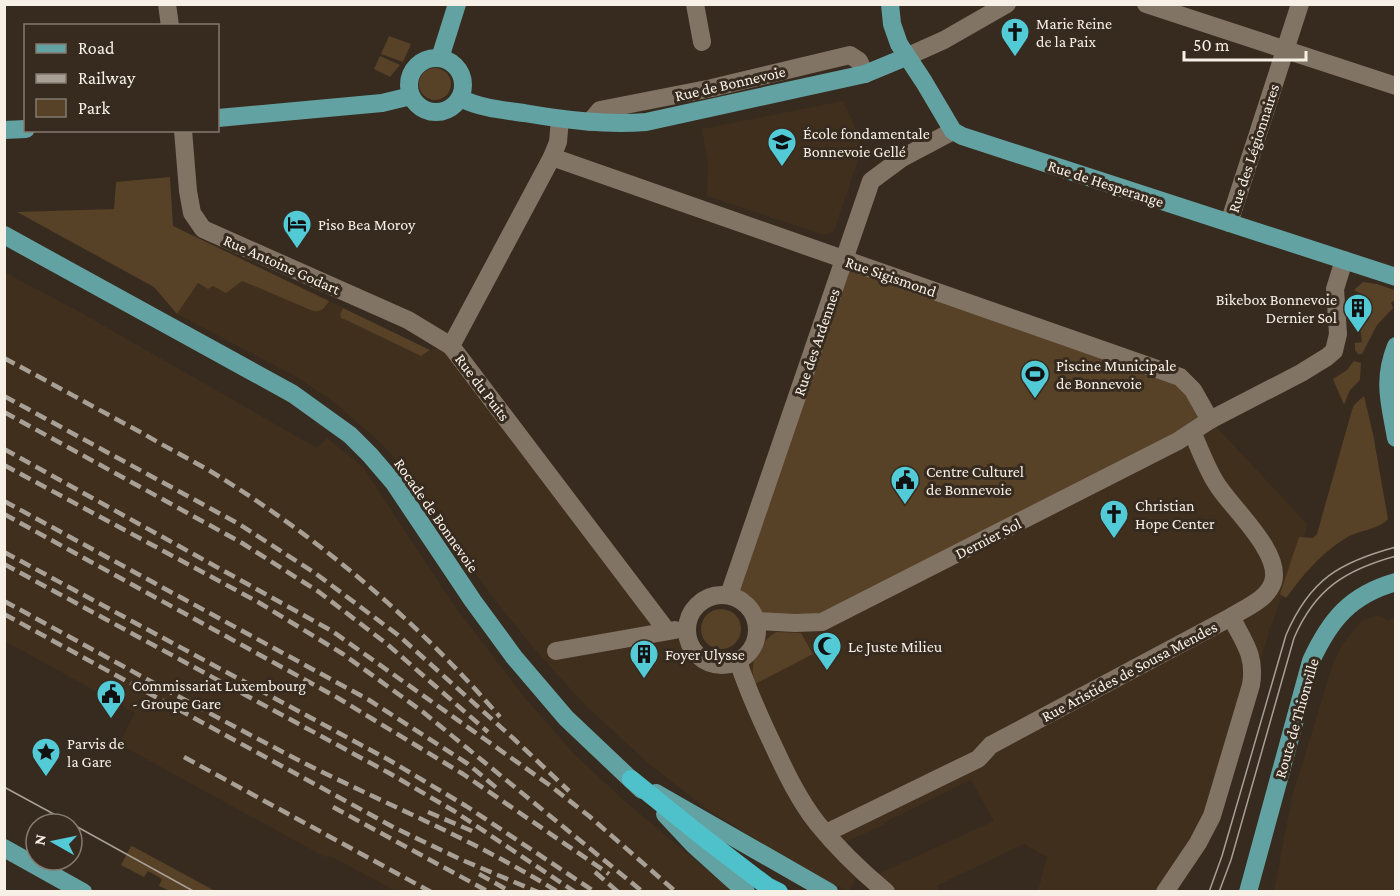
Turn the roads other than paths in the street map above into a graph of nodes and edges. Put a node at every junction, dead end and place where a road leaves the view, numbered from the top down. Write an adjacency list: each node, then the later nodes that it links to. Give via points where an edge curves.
1 (167, 4): 8 (street)
2 (457, 4): 12 (main road)
3 (695, 4): 9 (street)
4 (890, 4): 11 (main road, via 895,35)
5 (1007, 4): 11 (street)
6 (1146, 4): 10 (street)
7 (1300, 4): 10 (street, Rue des Légionnaires)
8 (170, 24)
9 (702, 42)
10 (1285, 50): 13 (street); 23 (street, Rue des Légionnaires)
11 (906, 57): 17 (main road, Rue de Bonnevoie, via 865,74 646,122 615,124); 20 (main road)
12 (440, 58): 14 (main road, via 426,60 414,69 409,82); 15 (main road, via 458,68 463,88)
13 (1395, 86)
14 (411, 96): 15 (main road, via 423,109 441,112); 16 (main road, via 382,103)
15 (460, 98): 17 (main road, Rue de Bonnevoie, via 476,106)
16 (219, 118)
17 (560, 119): 22 (street, Rue du Puits)
18 (24, 129): 19 (main road)
19 (4, 130)
20 (953, 131): 23 (main road, Rue de Hesperange); 25 (street, Rue des Ardennes, via 902,158 870,182)
21 (183, 132): 28 (street, Rue Antoine Godart, via 192,213 203,229 408,320)
22 (552, 157): 25 (street, Rue Sigismond); 28 (street, Rue du Puits)
23 (1229, 223): 26 (main road, Rue de Hesperange)
24 (4, 235): 41 (main road, Rocade de Bonnevoie, via 293,394 350,435 394,483 514,657 566,718)
25 (844, 259): 30 (street, Rue Sigismond, via 1180,377 1193,390); 34 (street, Rue des Ardennes)
26 (1344, 260): 27 (main road, Rue de Hesperange); 30 (street, Dernier Sol, via 1335,290 1338,334 1334,351 1301,374)
27 (1395, 277)
28 (451, 346): 38 (street, Rue du Puits)
29 (1395, 346): 32 (main road, via 1387,389)
30 (1210, 420): 31 (street, Dernier Sol)
31 (1192, 432): 35 (street, Rue Aristides de Sousa Mendes, via 1216,484 1273,562 1275,573 1267,593); 36 (street, Dernier Sol, via 822,622)
32 (1395, 438)
33 (1395, 582): 51 (main road, Route de Thionville, via 1353,601 1331,623 1320,642 1311,661)
34 (729, 595): 36 (street, via 746,604); 37 (street, via 706,598 689,616)
35 (1231, 617): 42 (street, Rue Aristides de Sousa Mendes, via 991,745 978,759); 50 (street, via 1252,660 1251,685 1212,816)
36 (756, 621): 40 (street, via 754,644)
37 (687, 628): 38 (street); 40 (street, via 688,640 702,659 726,665)
38 (667, 632): 39 (street)
39 (556, 651)
40 (738, 661): 42 (street, via 748,692 784,768)
41 (631, 779): 46 (main road, via 694,845); 47 (highway, Rocade de Bonnevoie); 48 (main road)
42 (826, 833): 49 (street)
43 (4, 848): 44 (main road)
44 (58, 885): 45 (main road)
45 (83, 891)
46 (746, 891)
47 (779, 891)
48 (829, 891)
49 (886, 891)
50 (1165, 891)
51 (1248, 891)

